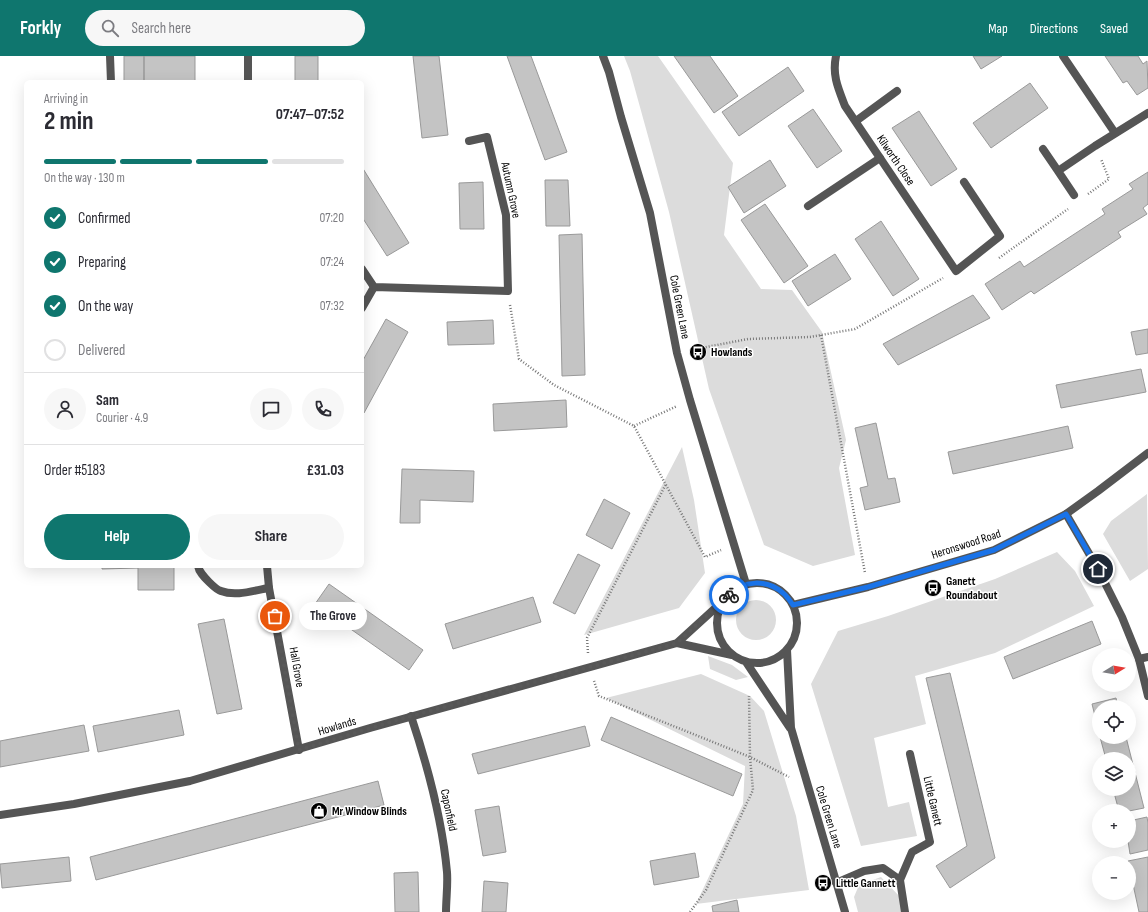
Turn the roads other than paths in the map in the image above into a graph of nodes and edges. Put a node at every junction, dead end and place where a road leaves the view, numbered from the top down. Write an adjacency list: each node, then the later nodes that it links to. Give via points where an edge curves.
1 (110, 56): 6 (street)
2 (248, 56): 7 (street)
3 (603, 56): 26 (street, Cole Green Lane, via 610,72 650,213 677,353)
4 (836, 56): 10 (street, Kilworth Close, via 834,73 839,92)
5 (1063, 56): 11 (street)
6 (111, 80)
7 (248, 80)
8 (897, 91): 10 (street)
9 (1148, 113): 11 (street)
10 (856, 121): 14 (street, Kilworth Close)
11 (1115, 133): 15 (street)
12 (469, 141): 20 (street, Autumn Grove, via 487,137 506,215 508,291)
13 (1043, 149): 15 (street)
14 (880, 158): 16 (street, Kilworth Close, via 956,271 1000,236); 18 (street)
15 (1058, 171): 17 (street)
16 (964, 182)
17 (1074, 195)
18 (808, 206)
19 (364, 272): 20 (street)
20 (374, 287): 21 (street)
21 (364, 304)
22 (1148, 453): 23 (street, Heronswood Road)
23 (1066, 514): 29 (street, Heronswood Road, via 994,550 868,587); 34 (street, via 1122,616)
24 (198, 568): 27 (street, via 204,577 221,591 231,593)
25 (267, 568): 27 (street, Hall Grove)
26 (746, 584): 28 (street, via 734,590); 29 (street, via 769,584 784,593)
27 (269, 588): 39 (street, Hall Grove)
28 (722, 602): 30 (street, Howlands); 32 (street, via 717,616 717,630 722,643)
29 (793, 605): 31 (street, via 797,630)
30 (677, 643): 32 (street, Howlands); 37 (street, Howlands)
31 (787, 650): 35 (street, via 765,662); 38 (street, Cole Green Lane)
32 (732, 655): 35 (street)
33 (1148, 657): 34 (street)
34 (1139, 659): 36 (street)
35 (746, 662): 38 (street, Cole Green Lane)
36 (1148, 696)
37 (411, 716): 39 (street, Howlands); 44 (street, Caponfield, via 440,818 447,873)
38 (791, 728): 43 (street, Cole Green Lane)
39 (299, 750): 41 (street, Howlands, via 190,781 74,804)
40 (910, 754): 42 (street, Little Ganett, via 930,842 912,852)
41 (0, 815)
42 (900, 880): 43 (street, via 883,868 864,871); 46 (street)
43 (836, 883): 45 (street, Cole Green Lane)
44 (446, 912)
45 (845, 912)
46 (905, 912)

